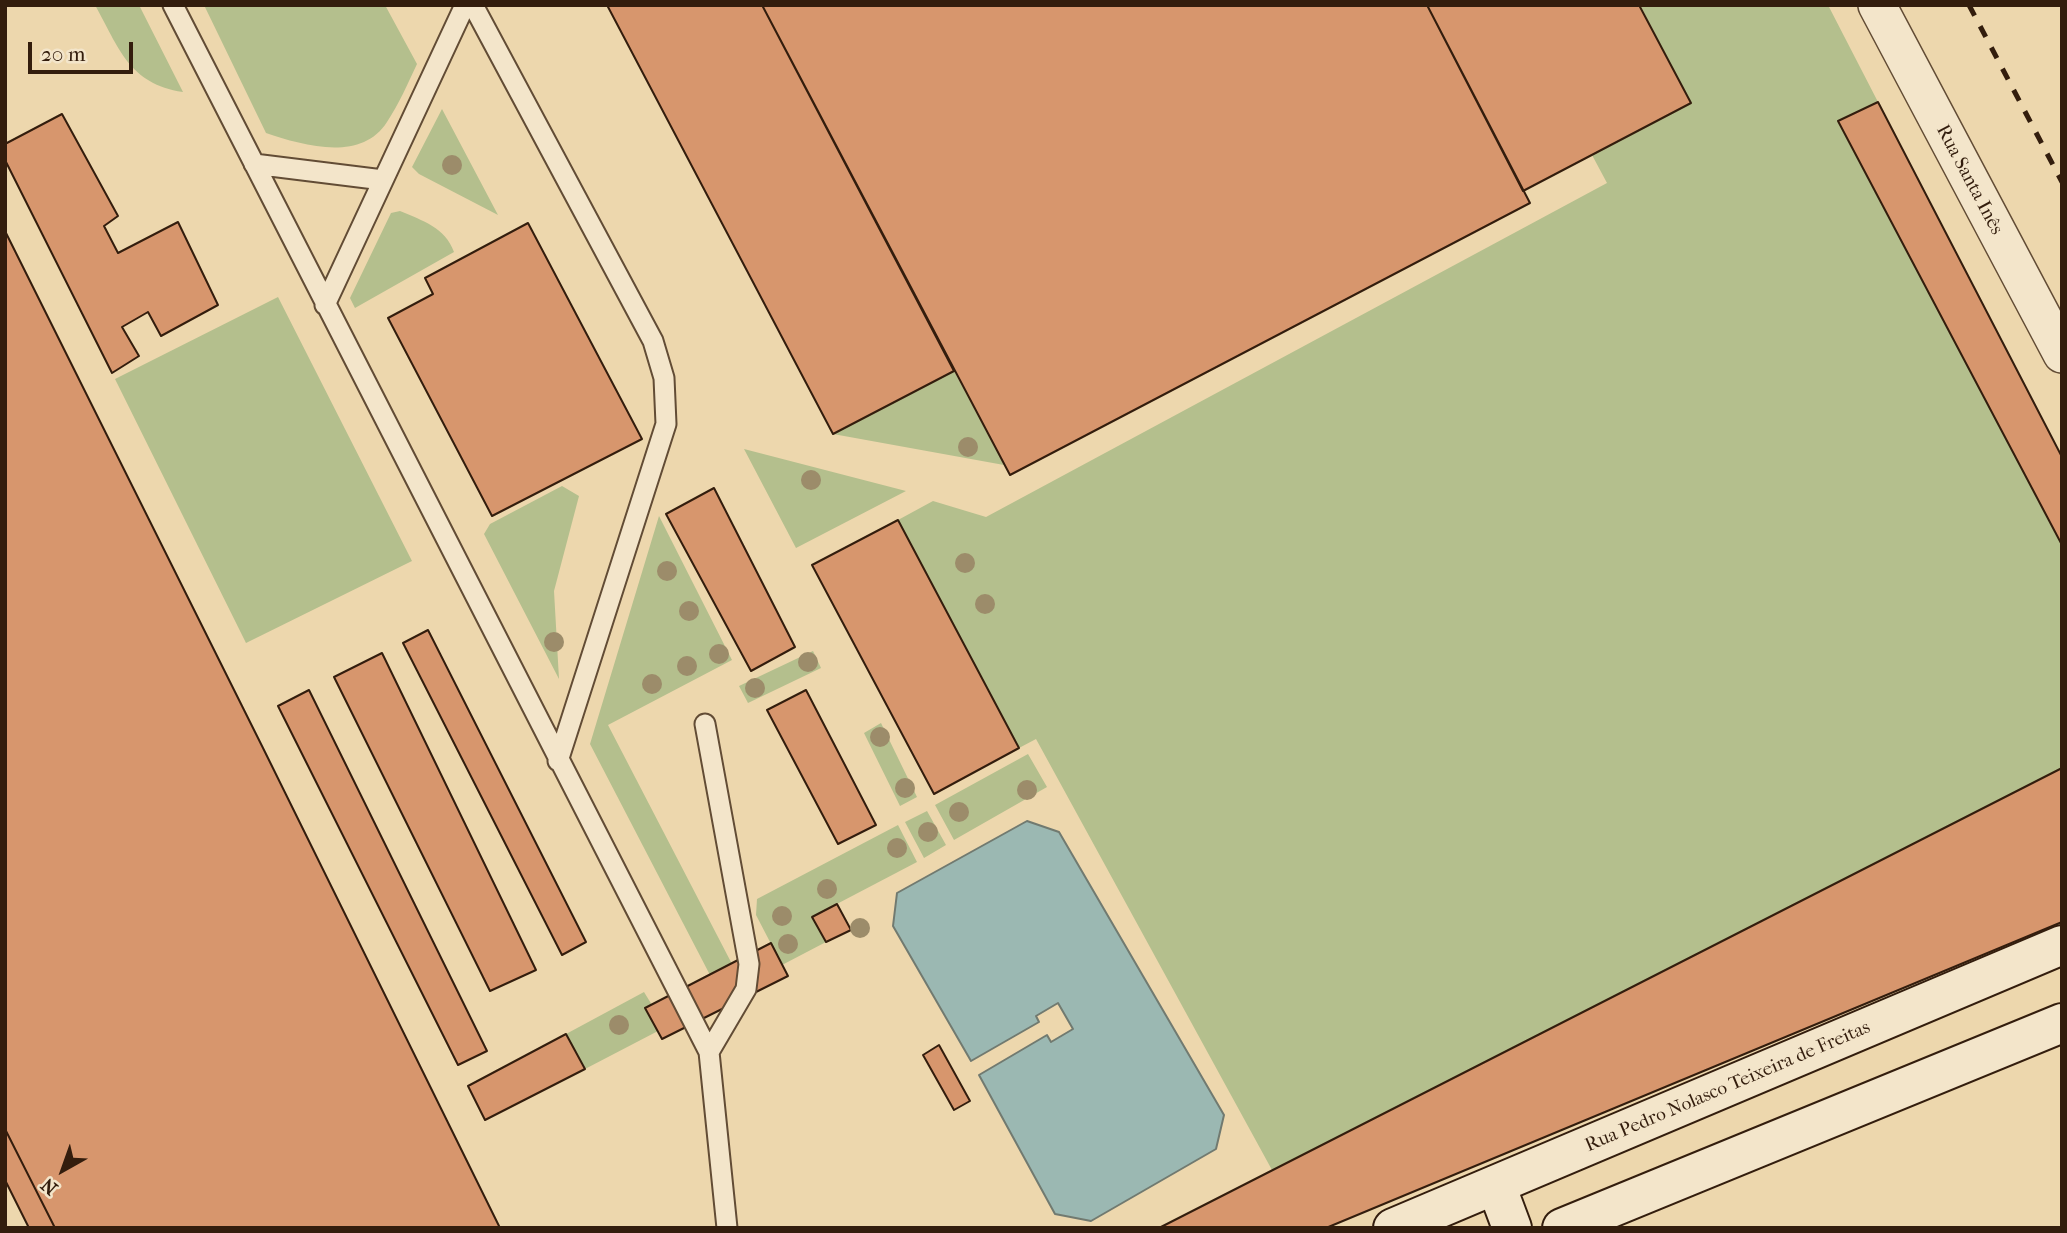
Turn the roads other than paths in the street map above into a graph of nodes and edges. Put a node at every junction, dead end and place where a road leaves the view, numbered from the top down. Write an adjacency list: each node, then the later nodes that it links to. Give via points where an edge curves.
1 (173, 5): 5 (lane)
2 (465, 5): 6 (lane)
3 (472, 5): 10 (lane, via 653,341 664,378 666,424)
4 (1877, 5): 8 (street, Rua Santa Inês)
5 (254, 164): 6 (lane); 7 (lane)
6 (383, 180): 7 (lane)
7 (325, 305): 10 (lane)
8 (2062, 354)
9 (705, 724): 13 (lane, via 749,964 746,989)
10 (558, 761): 13 (lane)
11 (2062, 945): 14 (main road, Rua Pedro Nolasco Teixeira de Freitas)
12 (2062, 1023): 18 (main road)
13 (709, 1052): 15 (lane)
14 (1496, 1185): 16 (main road, Rua Pedro Nolasco Teixeira de Freitas); 17 (main road)
15 (727, 1228)
16 (1393, 1228)
17 (1511, 1228)
18 (1562, 1228)

